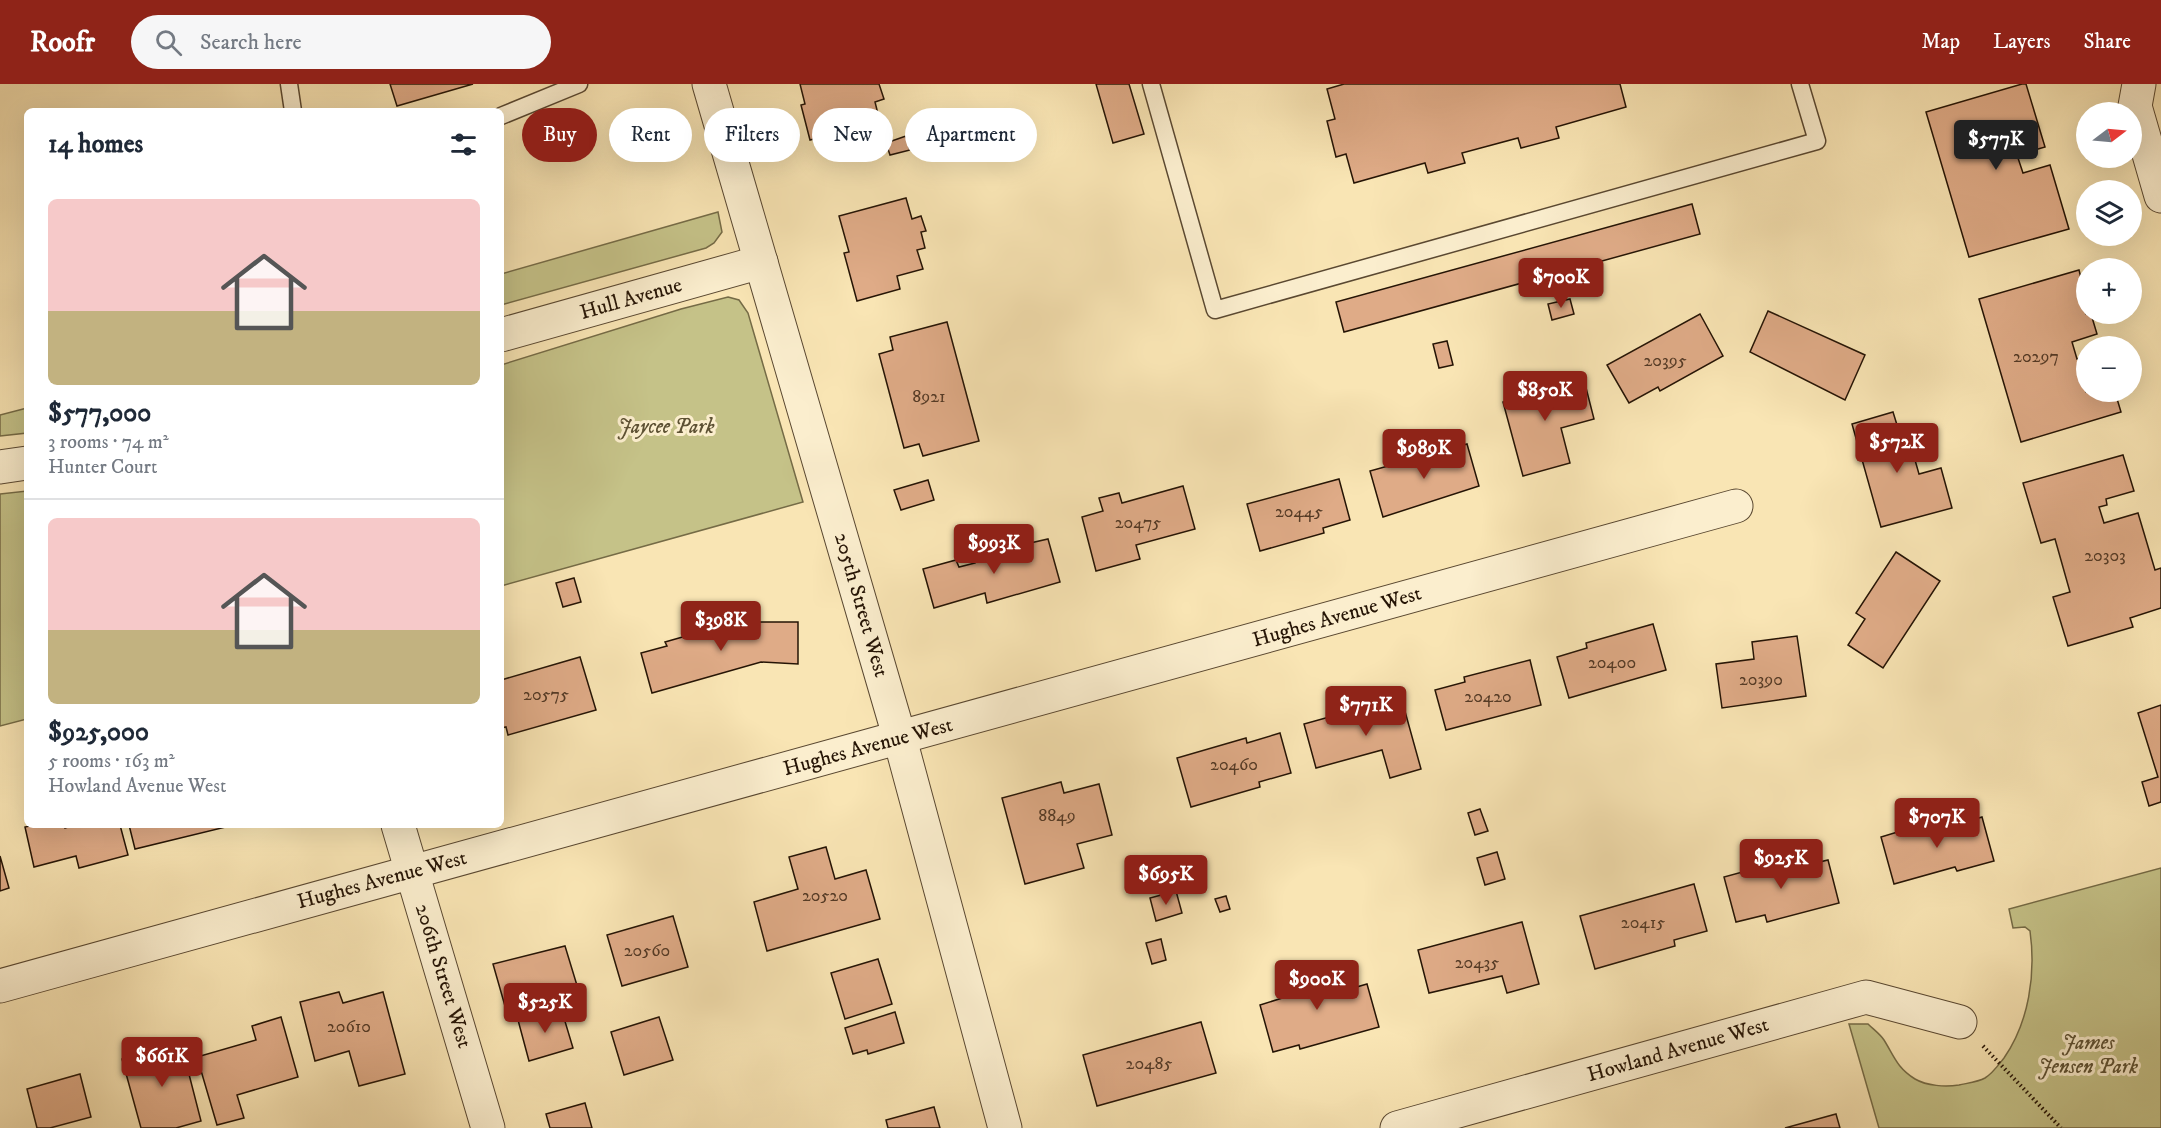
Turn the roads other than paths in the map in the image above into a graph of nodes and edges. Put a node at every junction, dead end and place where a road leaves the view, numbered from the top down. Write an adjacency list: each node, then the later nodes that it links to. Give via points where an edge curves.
1 (289, 84): 7 (lane)
2 (579, 84): 8 (lane)
3 (709, 84): 10 (street, 205th Street West)
4 (1151, 84): 5 (lane, via 1215,310 1817,141)
5 (1800, 84)
6 (2139, 84): 9 (street, via 2135,106)
7 (293, 108)
8 (504, 115)
9 (2161, 196)
10 (761, 262): 11 (street, Hull Avenue); 15 (street, 205th Street West)
11 (504, 334)
12 (24, 463): 13 (street)
13 (0, 466)
14 (1736, 506): 15 (street, Hughes Avenue West)
15 (900, 739): 17 (street, Hughes Avenue West); 21 (street, 205th Street West)
16 (399, 828): 17 (street, 206th Street West)
17 (411, 872): 18 (street, Hughes Avenue West); 20 (street, 206th Street West)
18 (0, 986)
19 (1960, 1022): 22 (street, Howland Avenue West, via 1866,997)
20 (488, 1128)
21 (1005, 1128)
22 (1397, 1128)

